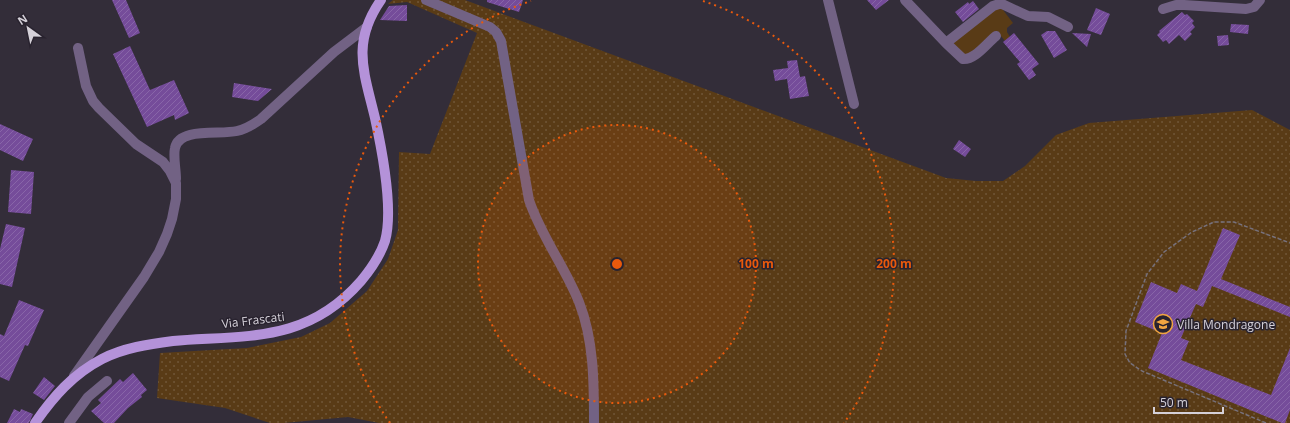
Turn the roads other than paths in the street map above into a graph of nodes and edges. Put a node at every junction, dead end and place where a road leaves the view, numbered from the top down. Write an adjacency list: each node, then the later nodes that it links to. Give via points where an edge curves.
1 (381, 0): 7 (main road, Via Frascati)
2 (426, 0): 18 (street, via 490,27 501,41 529,200 578,299 586,322 593,373)
3 (828, 0): 12 (street)
4 (905, 0): 10 (street)
5 (1260, 0): 6 (street, via 1254,7 1246,9 1176,5)
6 (1163, 9)
7 (367, 27): 13 (street, via 334,52 254,124 237,131 192,134 181,138 175,150); 14 (main road, Via Frascati, via 362,63 383,160 388,220 381,250 360,281 327,312 300,326 261,334 139,347 106,357)
8 (1068, 27): 10 (street, via 1048,17 1028,16 999,4)
9 (996, 36): 10 (street, via 974,55 965,59)
10 (946, 43)
11 (78, 48): 13 (street, via 86,86 93,101 136,144 163,162)
12 (854, 104)
13 (176, 183): 14 (street, via 172,219 159,252 144,278)
14 (72, 380): 17 (main road, Via Frascati)
15 (107, 381): 16 (street, via 88,397)
16 (74, 421)
17 (35, 423)
18 (594, 423)

